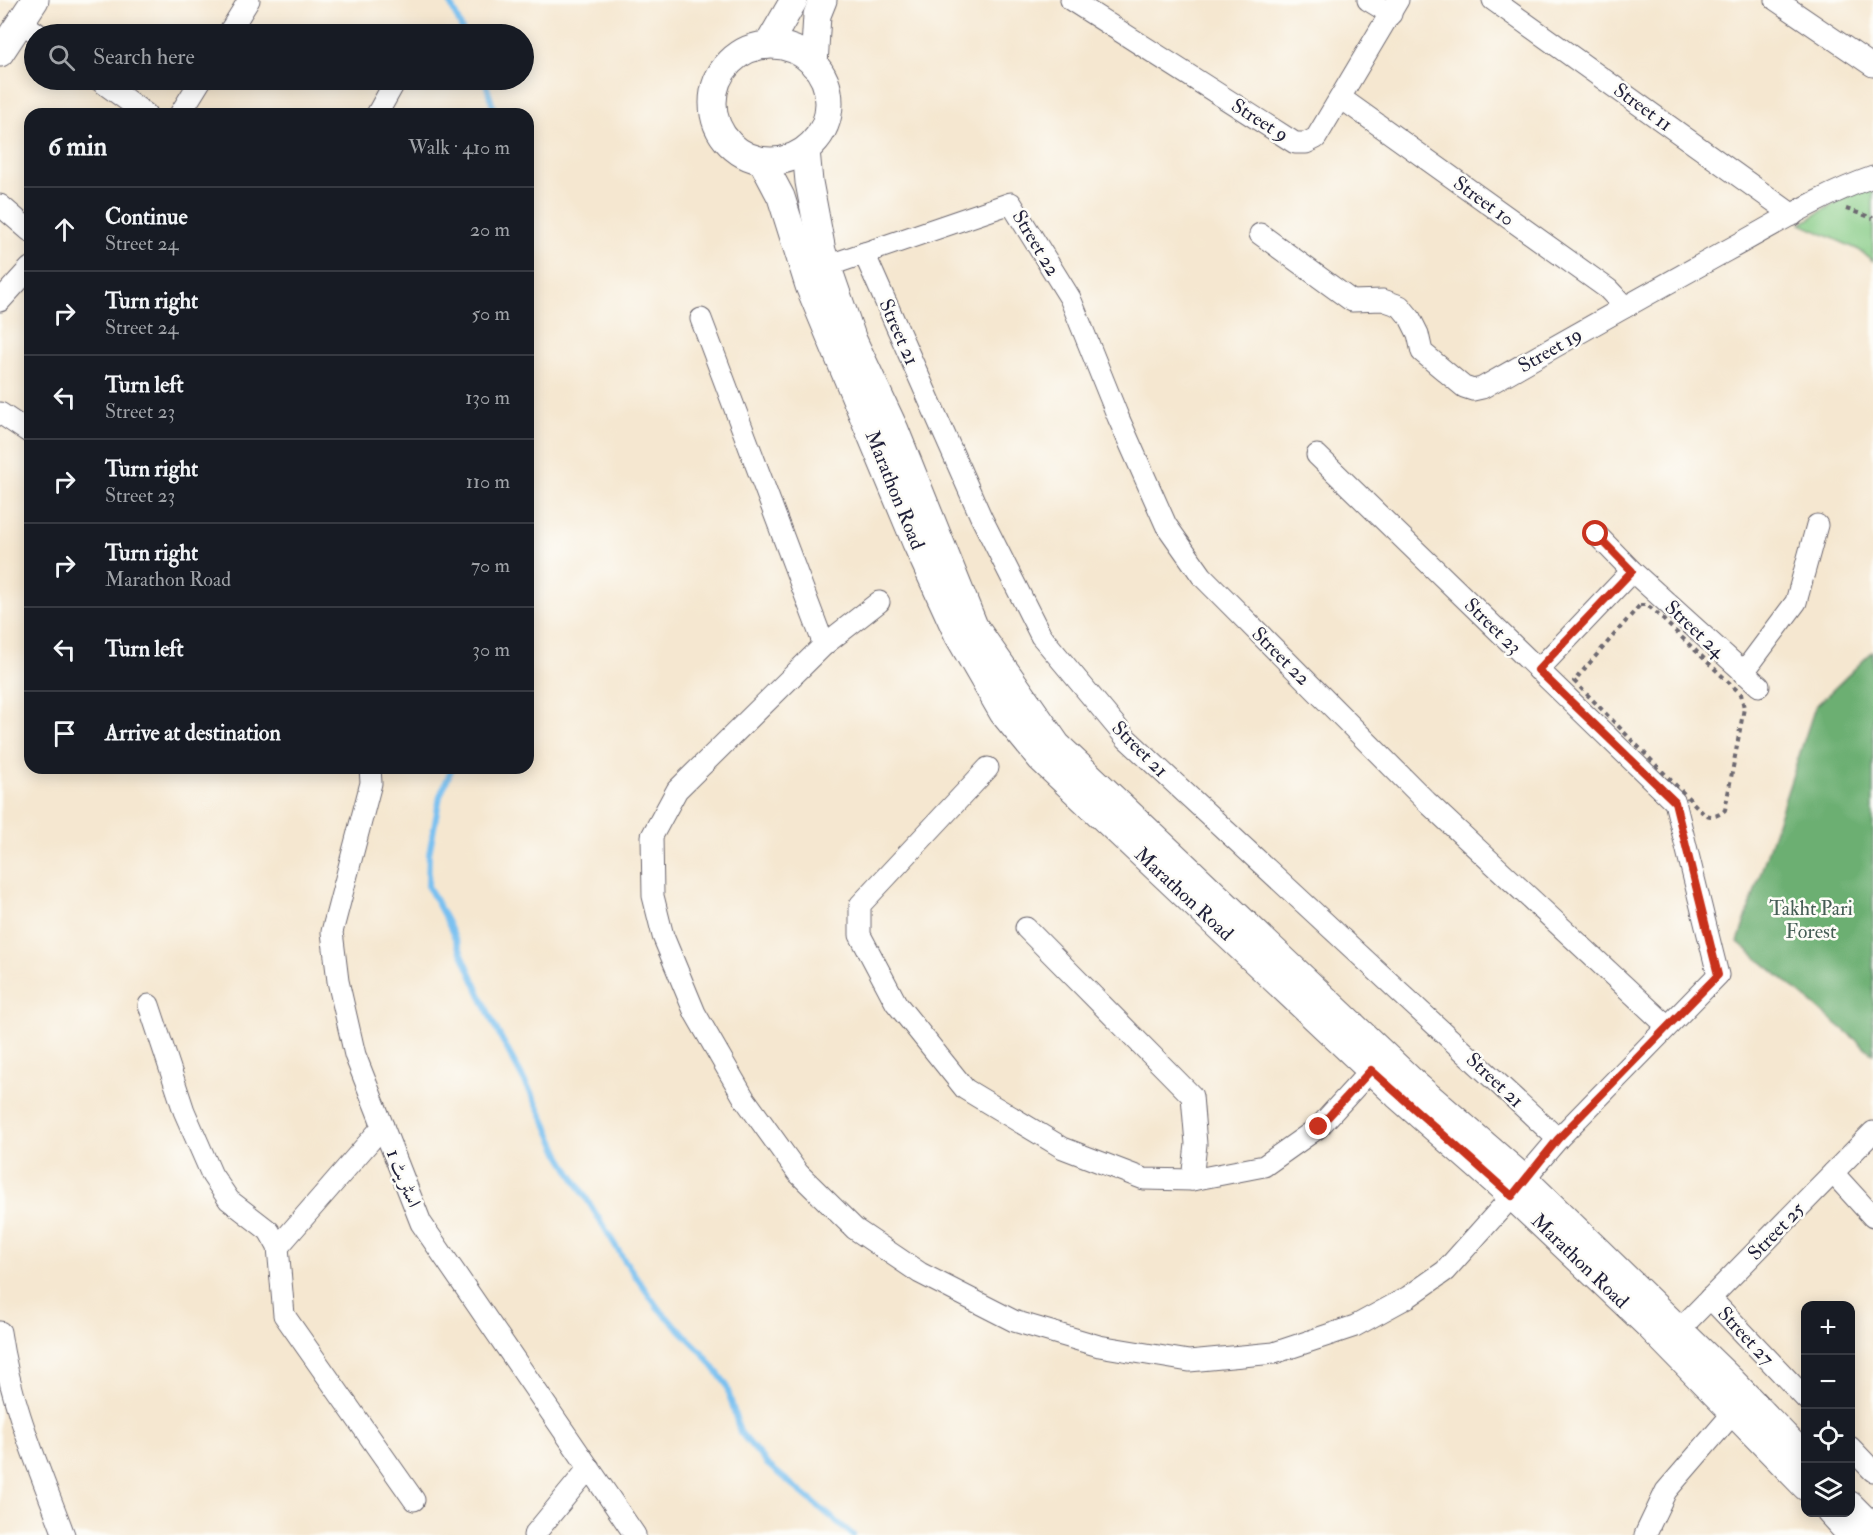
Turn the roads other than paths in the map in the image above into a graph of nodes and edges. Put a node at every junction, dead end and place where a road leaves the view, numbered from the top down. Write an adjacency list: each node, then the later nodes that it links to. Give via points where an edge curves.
1 (249, 0): 9 (street)
2 (794, 0): 11 (main road)
3 (823, 0): 13 (main road, via 817,15)
4 (1071, 0): 18 (street, Street 9, via 1295,143 1316,138)
5 (1368, 0): 8 (street)
6 (1493, 0): 26 (street, Street 11)
7 (1776, 0): 14 (street)
8 (1395, 7): 18 (street, Street 9)
9 (234, 24)
10 (24, 27): 12 (main road)
11 (768, 45): 13 (main road, via 788,47); 23 (main road, via 748,50 731,61 714,93 719,129 730,144)
12 (0, 53)
13 (814, 65): 22 (main road, via 828,89 830,109 824,129)
14 (1873, 66)
15 (113, 90): 19 (street)
16 (195, 90): 20 (street)
17 (390, 90): 21 (street)
18 (1341, 98): 33 (street, Street 10, via 1608,289)
19 (138, 108)
20 (184, 108)
21 (380, 108)
22 (806, 150): 23 (main road, via 781,161); 30 (main road, Marathon Road)
23 (762, 161): 49 (main road, Marathon Road, via 781,196 809,286 916,543 958,635 1003,713 1041,759)
24 (1873, 177): 26 (street, Street 19)
25 (0, 205): 27 (street)
26 (1793, 215): 33 (street, Street 19)
27 (24, 226)
28 (1260, 234): 33 (street, Street 19, via 1352,301 1383,300 1400,306 1418,334 1422,352 1473,390)
29 (864, 253): 30 (street); 48 (street, Street 22, via 1011,203 1070,298 1166,525 1202,576 1427,802); 52 (street, Street 21, via 981,517 1041,636 1126,738)
30 (827, 266): 55 (main road, Marathon Road, via 853,339 895,430 974,626 1058,745)
31 (24, 275): 32 (street)
32 (0, 301)
33 (1625, 307)
34 (701, 318): 42 (street)
35 (0, 413): 36 (street)
36 (24, 430)
37 (1317, 455): 43 (street, Street 23)
38 (1816, 525): 40 (street, Street 24, via 1796,602 1751,680)
39 (1596, 534): 40 (street, Street 24)
40 (1632, 571): 43 (street)
41 (879, 602): 42 (street, Street 23)
42 (824, 645): 55 (street, Street 23, via 676,789 652,836 653,896 663,936 695,1013 744,1098 798,1173 855,1228 920,1273 1014,1321 1099,1346 1189,1361 1274,1353 1355,1326 1445,1271)
43 (1538, 670): 48 (street, Street 23, via 1675,802 1718,975)
44 (988, 768): 54 (street, via 860,905 860,935 896,1003 966,1089 1063,1148 1144,1179)
45 (370, 774): 50 (street, اسٹریٹ 1, via 332,932 338,981 355,1055)
46 (1026, 928): 54 (street, via 1192,1096 1196,1144)
47 (149, 1005): 57 (street, via 183,1111 212,1175 229,1200 269,1231)
48 (1666, 1025): 52 (street, Street 23)
49 (1371, 1070): 54 (street, via 1319,1127 1264,1166); 55 (main road, Marathon Road)
50 (383, 1126): 57 (street); 65 (street, اسٹریٹ 1, via 421,1222)
51 (1873, 1132): 53 (street, Street 25)
52 (1558, 1139): 55 (street, Street 23)
53 (1833, 1173): 56 (street); 58 (street, Street 25)
54 (1192, 1180)
55 (1518, 1187): 59 (main road, Marathon Road); 62 (main road, Marathon Road)
56 (1873, 1217)
57 (278, 1247): 68 (street, via 284,1315)
58 (1710, 1298): 59 (street, Street 25); 61 (street, Street 27)
59 (1679, 1330): 64 (main road, Marathon Road)
60 (0, 1332): 72 (street, via 22,1427)
61 (1801, 1394)
62 (1734, 1412): 67 (main road, Marathon Road); 75 (street, via 1666,1491)
63 (1855, 1451): 66 (street)
64 (1801, 1453)
65 (589, 1468): 73 (street); 74 (street, اسٹریٹ 1)
66 (1873, 1471)
67 (1801, 1482)
68 (414, 1500)
69 (1855, 1509): 71 (main road)
70 (1835, 1517): 76 (main road)
71 (1873, 1528)
72 (64, 1535)
73 (534, 1535)
74 (635, 1535)
75 (1645, 1535)
76 (1851, 1535)

